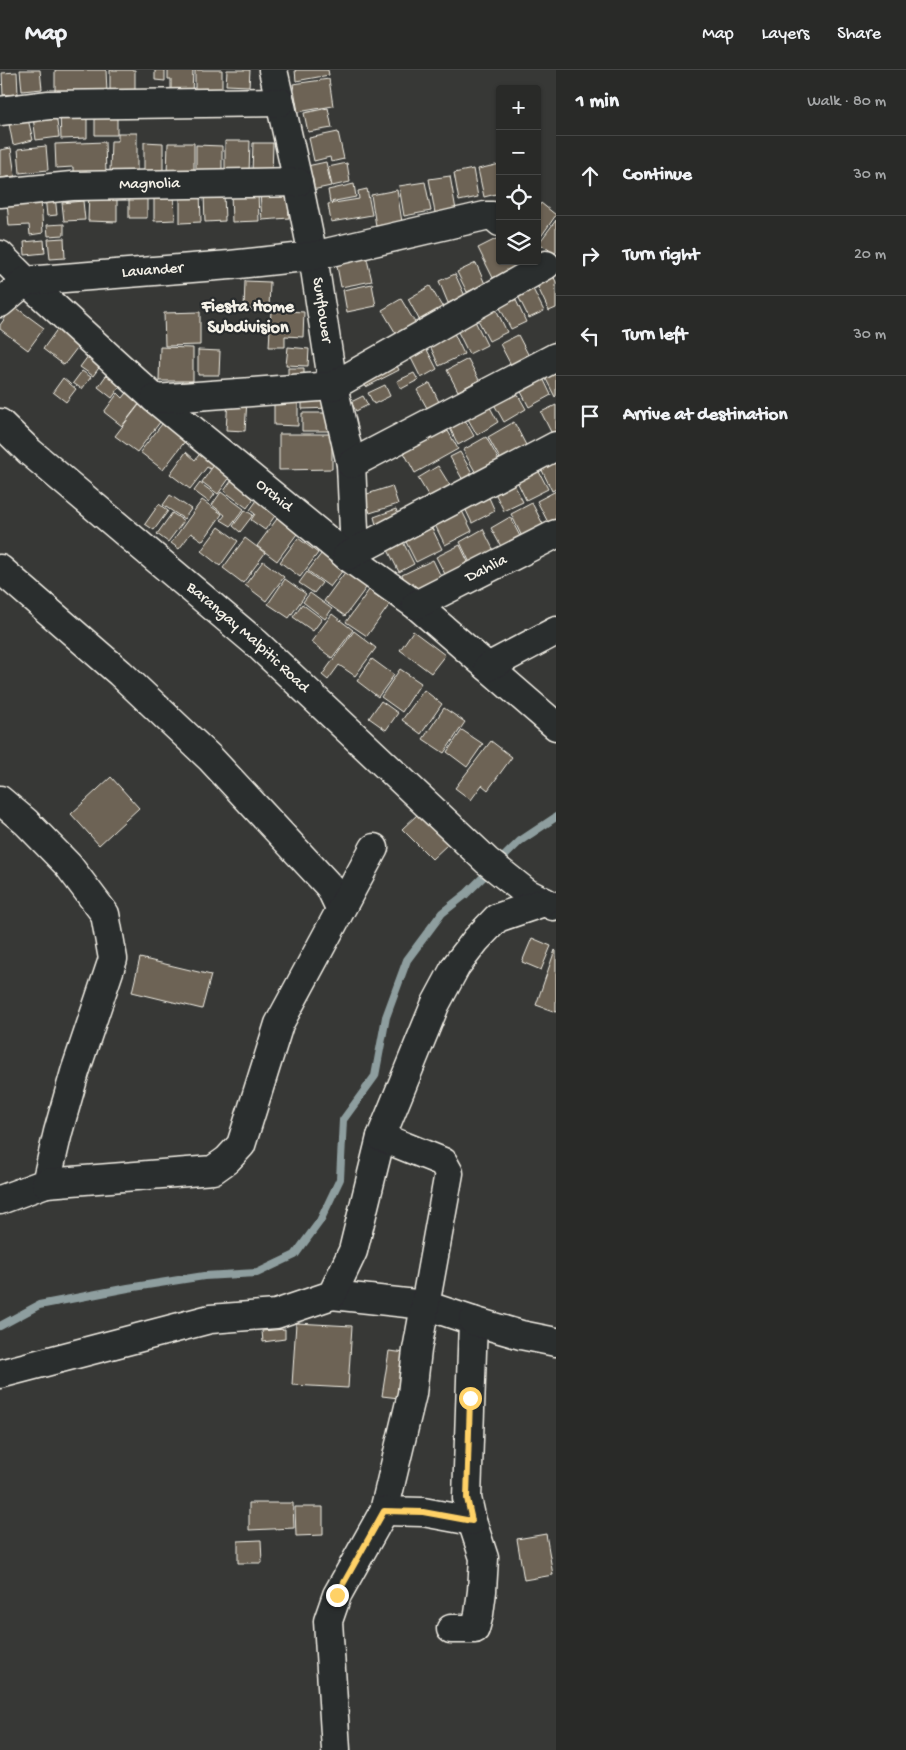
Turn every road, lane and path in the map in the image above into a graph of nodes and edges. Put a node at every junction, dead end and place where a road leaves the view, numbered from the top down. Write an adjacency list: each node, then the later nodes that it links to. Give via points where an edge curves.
1 (272, 70): 2 (street, Sunflower)
2 (280, 102): 3 (street, via 49,105); 4 (street, Sunflower)
3 (0, 112)
4 (298, 182): 5 (street, Magnolia, via 72,186); 8 (street, Sunflower)
5 (0, 193)
6 (496, 219): 8 (street, Lavander, via 485,216)
7 (0, 255): 10 (street, Orchid)
8 (313, 256): 10 (street, Lavander, via 230,266); 13 (street, Sunflower)
9 (546, 265): 13 (street)
10 (26, 281): 11 (street); 14 (street, Orchid)
11 (0, 303)
12 (556, 356): 17 (street)
13 (333, 386): 14 (street); 17 (street, Sunflower)
14 (155, 399): 19 (street, Orchid)
15 (0, 423): 27 (street, Barangay Malpitic Road, via 256,643 487,861)
16 (556, 446): 19 (street)
17 (351, 464): 19 (street, Sunflower)
18 (556, 534): 21 (street, Dahlia)
19 (351, 554): 21 (street, Orchid)
20 (0, 569): 28 (street, via 120,673 210,758 330,887)
21 (416, 605): 23 (street, Orchid)
22 (556, 630): 23 (street)
23 (488, 667): 24 (street, Orchid)
24 (556, 725)
25 (0, 800): 30 (street, via 68,865 106,914 113,959 75,1072)
26 (374, 848): 28 (street)
27 (542, 901): 29 (street, via 497,918 456,966 435,1005)
28 (340, 908): 30 (street, via 279,1024 241,1145 227,1160 213,1170)
29 (381, 1137): 32 (street, via 353,1251); 33 (street, via 443,1162 449,1173)
30 (46, 1183): 31 (street)
31 (0, 1200)
32 (332, 1295): 33 (street); 36 (street, via 276,1314 210,1319)
33 (425, 1305): 34 (street); 37 (street, via 412,1394)
34 (473, 1321): 35 (street); 38 (street, via 467,1498)
35 (556, 1342)
36 (0, 1374)
37 (384, 1511): 38 (street, via 423,1512); 40 (street, via 337,1595 328,1621)
38 (472, 1521): 39 (street, via 484,1558 479,1614 475,1629)
39 (451, 1629)
40 (336, 1750)

